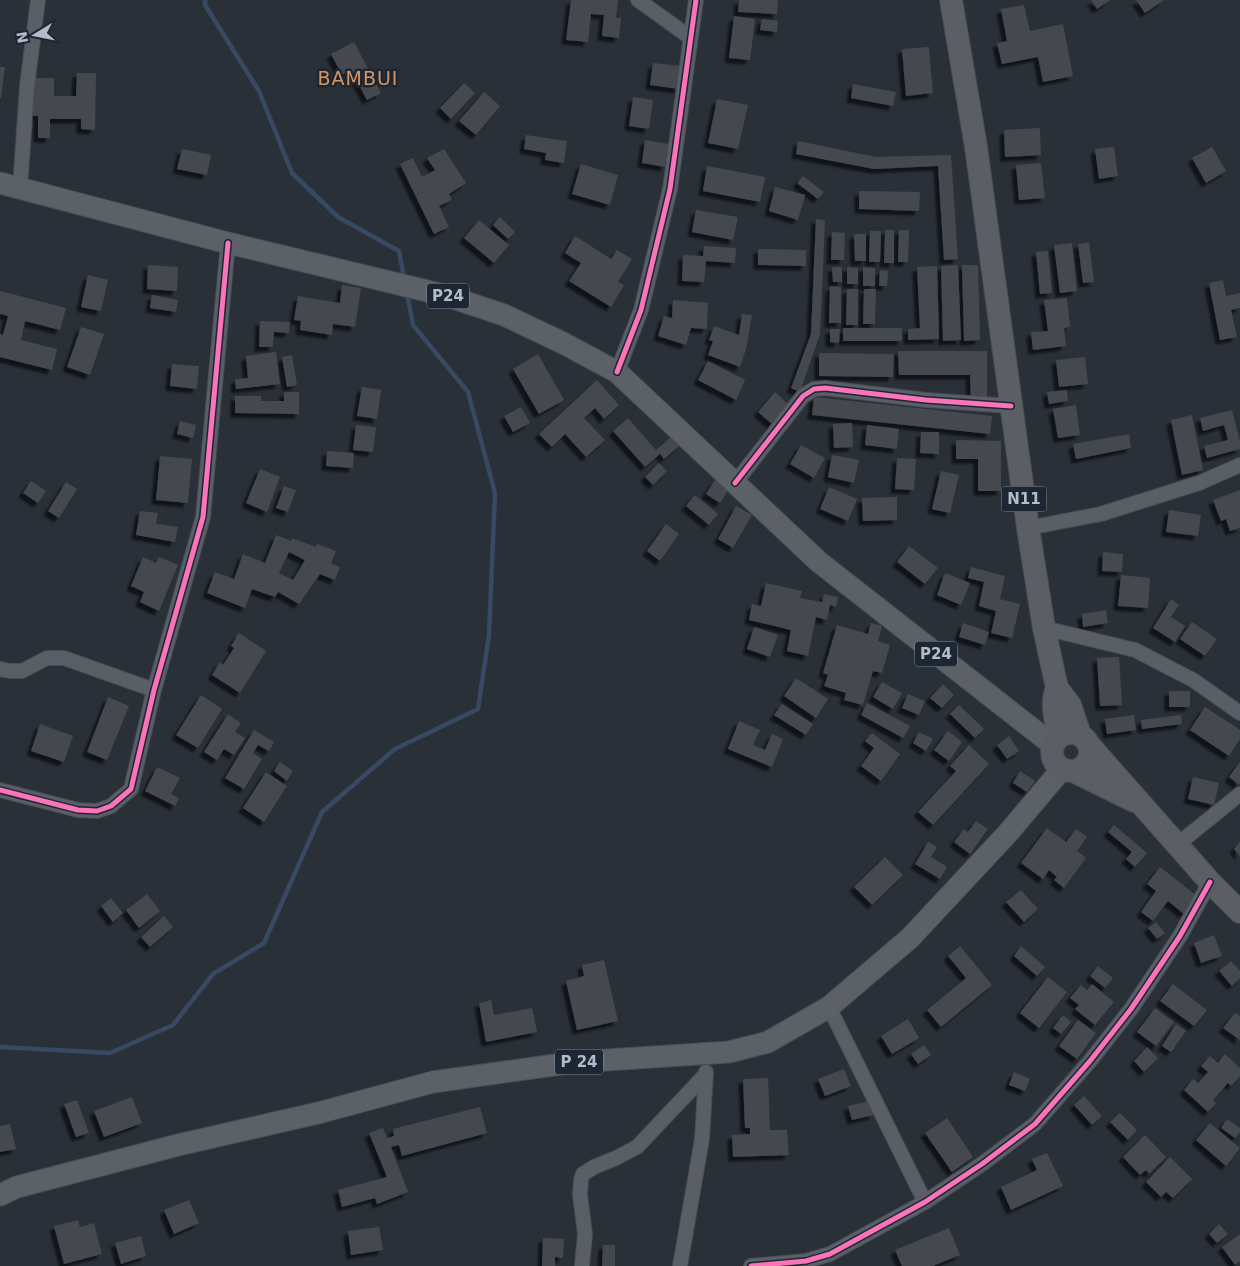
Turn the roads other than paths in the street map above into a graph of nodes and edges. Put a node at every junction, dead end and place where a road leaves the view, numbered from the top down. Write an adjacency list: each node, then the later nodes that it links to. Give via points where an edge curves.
1 (38, 0): 6 (street)
2 (638, 0): 5 (street)
3 (696, 0): 5 (street)
4 (951, 0): 9 (highway, N11, via 976,147)
5 (690, 38): 8 (street, via 670,189 641,310)
6 (10, 186): 7 (main road, P24)
7 (228, 243): 8 (main road, P24, via 444,295 504,315); 15 (street, via 204,517)
8 (617, 372): 11 (main road, P24)
9 (1011, 406): 11 (street, via 814,389 803,396); 12 (highway, N11)
10 (1240, 465): 12 (street, via 1199,483 1101,514)
11 (735, 483): 17 (main road, P24, via 819,562)
12 (1028, 528): 13 (highway, N11)
13 (1044, 628): 16 (street, via 1136,650 1193,680); 17 (highway, N11, via 1057,688 1053,704)
14 (0, 669): 15 (street, via 22,671 47,658 64,658)
15 (154, 690): 19 (street, via 131,789 111,806 97,811 78,810)
16 (1240, 713)
17 (1070, 740): 18 (highway, via 1052,756 1058,766); 18 (highway, via 1091,751 1083,768); 21 (highway)
18 (1067, 770): 21 (highway); 25 (main road, P 24, via 910,938)
19 (0, 790)
20 (1240, 794): 22 (street)
21 (1144, 806): 22 (highway)
22 (1178, 844): 23 (highway)
23 (1210, 882): 24 (highway); 28 (street, via 1180,936 1131,1009 1035,1124)
24 (1240, 912)
25 (829, 1006): 26 (main road, P 24, via 768,1042 729,1052); 28 (street)
26 (706, 1064): 27 (main road, P 24, via 576,1062 433,1082 169,1148); 29 (street, via 637,1147 583,1174 580,1195 585,1234); 30 (street, via 702,1139)
27 (0, 1195)
28 (925, 1202): 31 (street, via 830,1254 806,1261)
29 (582, 1266)
30 (680, 1266)
31 (751, 1266)

